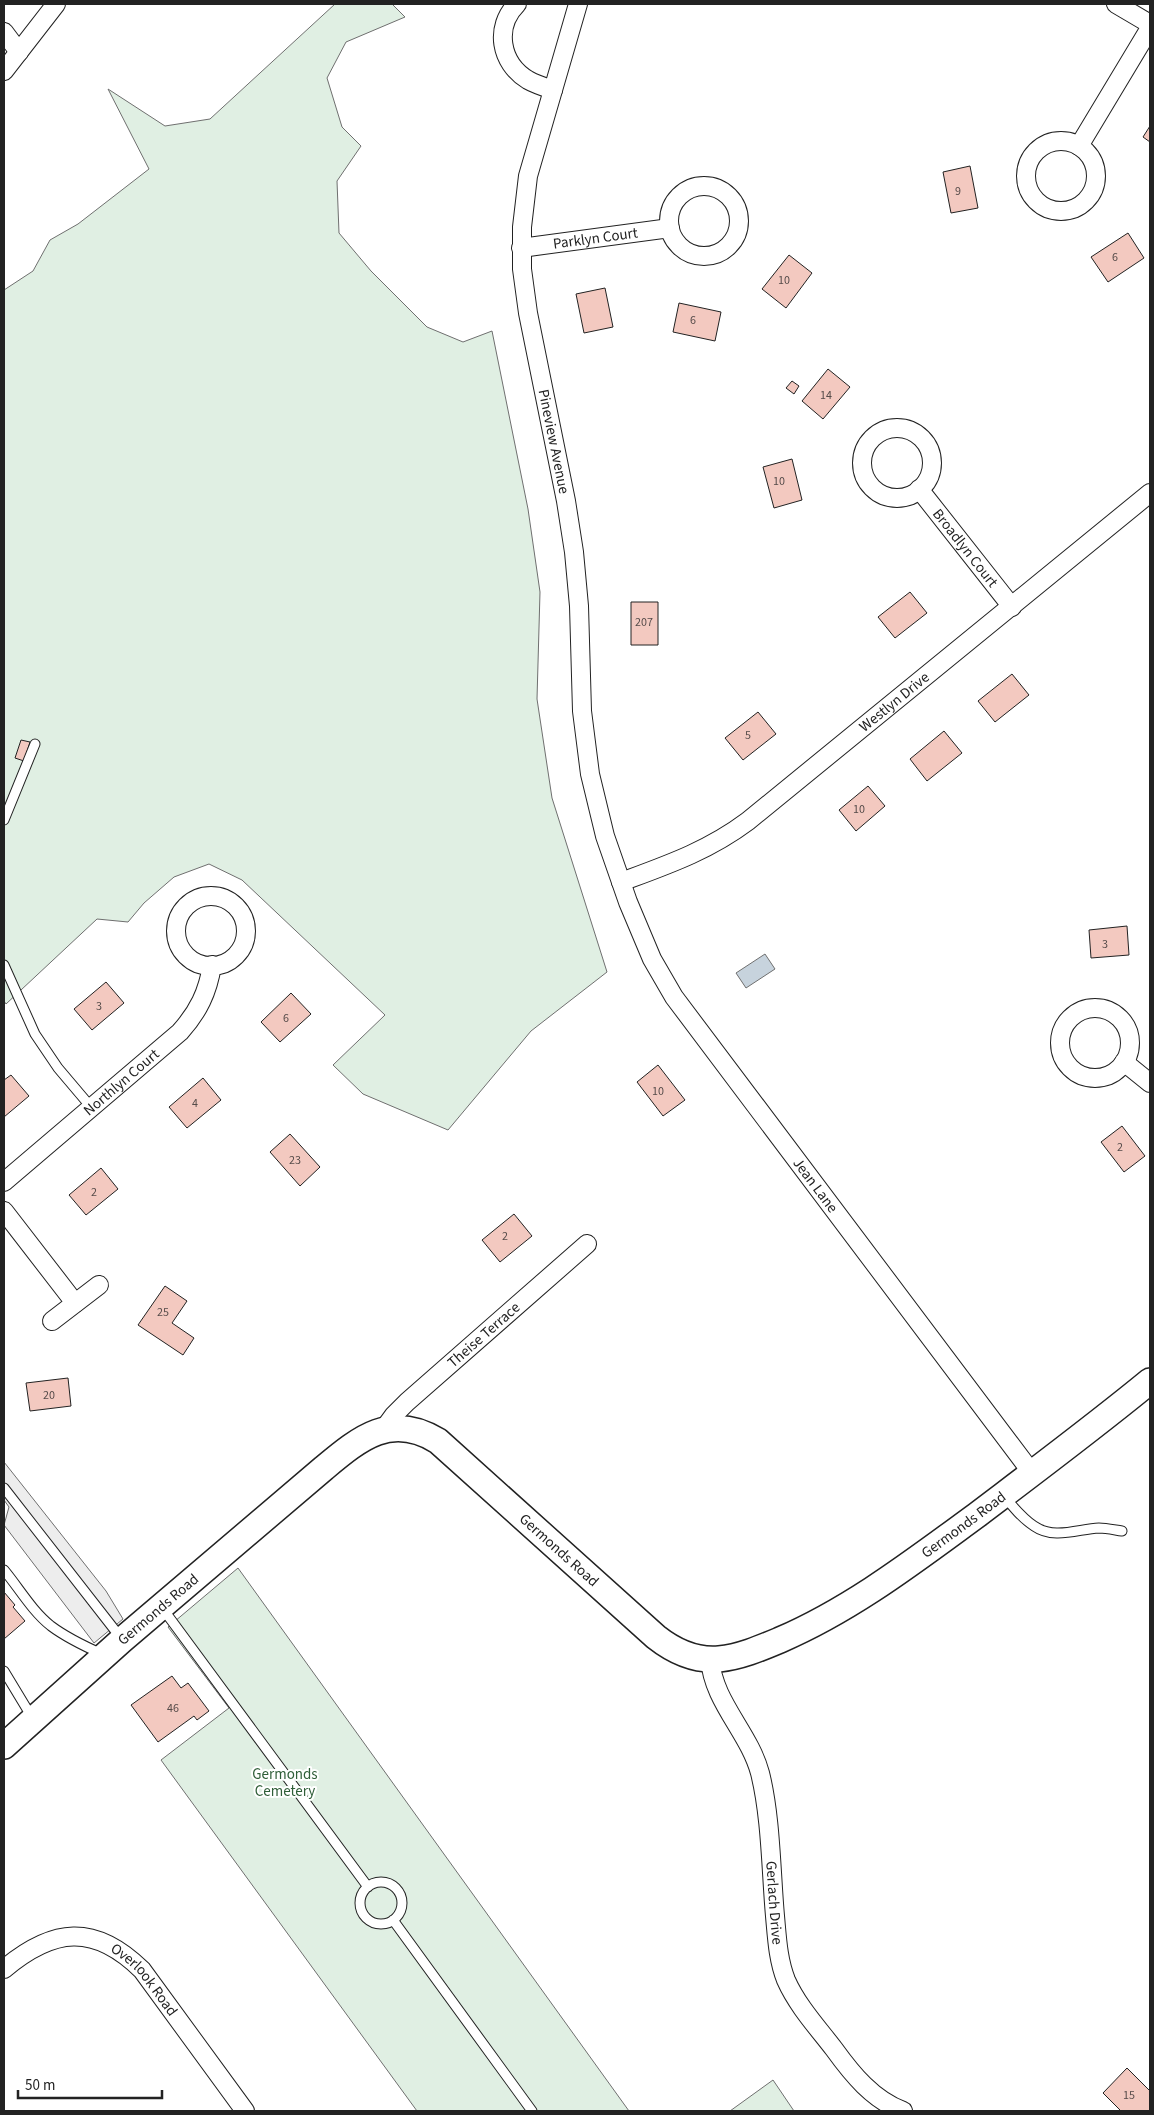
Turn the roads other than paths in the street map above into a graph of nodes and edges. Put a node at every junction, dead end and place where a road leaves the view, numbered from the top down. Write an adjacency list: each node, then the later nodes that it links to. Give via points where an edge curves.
1 (56, 4): 7 (street)
2 (517, 4): 9 (street, via 503,26 502,45 506,55 523,76)
3 (578, 4): 9 (street, Pineview Avenue)
4 (1116, 4): 5 (street)
5 (1150, 26): 10 (street)
6 (4, 32): 7 (street)
7 (19, 52): 8 (street)
8 (4, 71)
9 (553, 90): 12 (street, Pineview Avenue, via 528,176)
10 (1079, 146)
11 (670, 228): 12 (street, Parklyn Court)
12 (521, 248): 18 (street, Pineview Avenue, via 528,313 574,552 586,753 603,828)
13 (919, 489): 15 (street, Broadlyn Court)
14 (1150, 493): 15 (street, Westlyn Drive)
15 (1012, 607): 18 (street, Westlyn Drive, via 736,830 698,853)
16 (35, 744): 17 (lane)
17 (4, 820)
18 (621, 882): 32 (street, Jean Lane, via 652,959 674,997)
19 (4, 965): 23 (lane, via 35,1034)
20 (212, 965): 23 (street, Northlyn Court, via 205,995 189,1021)
21 (1124, 1062): 22 (street)
22 (1150, 1083)
23 (91, 1107): 24 (street, Northlyn Court)
24 (4, 1182)
25 (4, 1211): 28 (street)
26 (588, 1244): 31 (street, Theise Terrace, via 398,1411)
27 (99, 1285): 28 (street)
28 (75, 1303): 29 (street)
29 (52, 1321)
30 (1150, 1381): 32 (street, Germonds Road)
31 (383, 1430): 37 (street, Germonds Road, via 364,1437 346,1450); 39 (street, Germonds Road, via 410,1429 438,1441 656,1637 685,1655)
32 (1032, 1474): 34 (street, Germonds Road)
33 (4, 1488): 38 (lane)
34 (1003, 1495): 35 (lane, via 1036,1527 1052,1533 1099,1528); 39 (street, Germonds Road, via 876,1588 830,1616 761,1648 728,1658)
35 (1122, 1530)
36 (4, 1570): 38 (lane, via 50,1625 70,1639)
37 (161, 1606): 38 (street, Germonds Road); 43 (lane)
38 (113, 1648): 41 (street, Germonds Road)
39 (710, 1659): 48 (street, Gerlach Drive, via 715,1686 744,1735 760,1772 778,1947 786,1979 858,2079 886,2102)
40 (4, 1671): 41 (lane)
41 (33, 1719): 42 (street, Germonds Road)
42 (4, 1746)
43 (368, 1887): 44 (lane, via 361,1897 363,1914 375,1923); 44 (lane, via 382,1882 397,1890 401,1908)
44 (393, 1920): 47 (lane)
45 (4, 1969): 46 (street, Overlook Road, via 32,1948 63,1937 100,1940 115,1948 142,1970)
46 (245, 2111)
47 (532, 2111)
48 (903, 2111)

